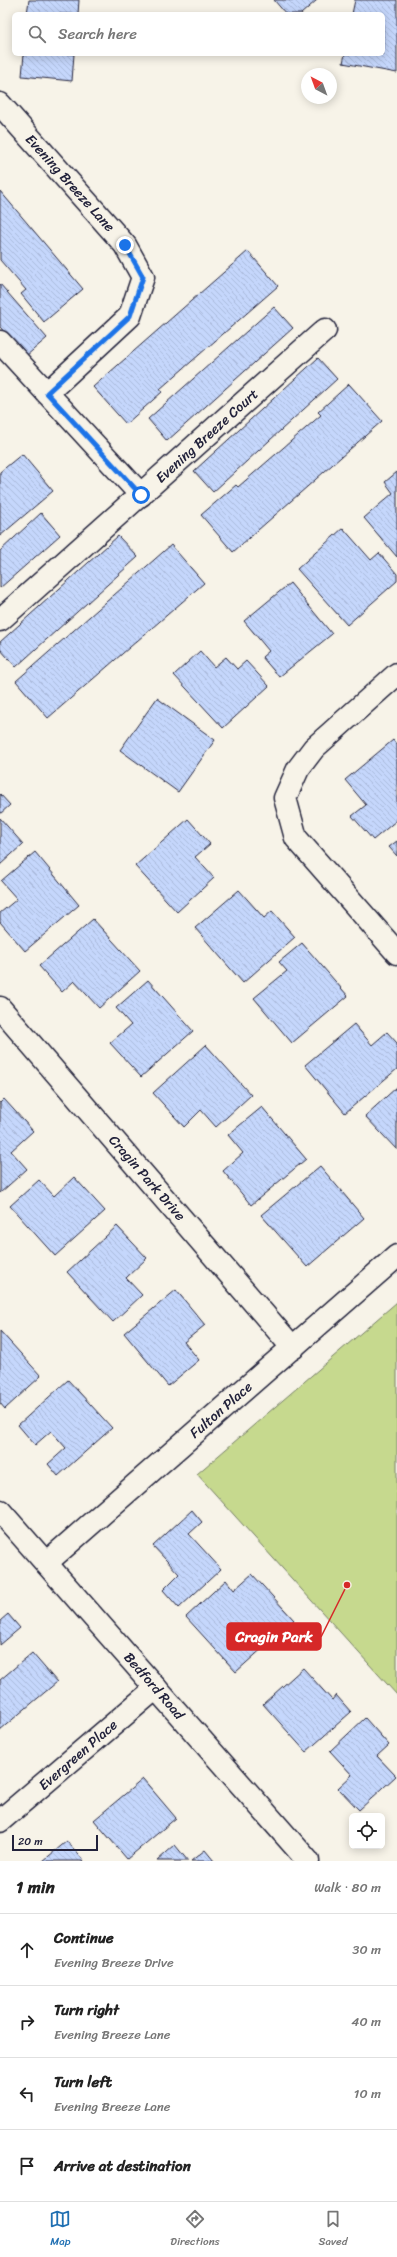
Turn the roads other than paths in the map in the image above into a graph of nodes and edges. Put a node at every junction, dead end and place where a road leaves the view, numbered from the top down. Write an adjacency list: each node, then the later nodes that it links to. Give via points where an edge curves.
1 (0, 104): 4 (street, Evening Breeze Lane, via 125,245 143,277 130,316)
2 (325, 330): 5 (street, Evening Breeze Court)
3 (0, 342): 4 (street)
4 (47, 393): 5 (street)
5 (141, 495): 6 (street, Evening Breeze Court)
6 (0, 620)
7 (397, 674): 8 (street, via 314,748 298,769 285,798 296,838)
8 (397, 953)
9 (0, 1008): 11 (street, Cragin Park Drive)
10 (397, 1256): 11 (street, Fulton Place)
11 (293, 1348): 13 (street, Fulton Place)
12 (0, 1511): 13 (street, Bedford Road)
13 (46, 1563): 14 (street, Bedford Road)
14 (156, 1688): 15 (street, Evergreen Place); 16 (street, Bedford Road)
15 (0, 1821)
16 (308, 1861)

